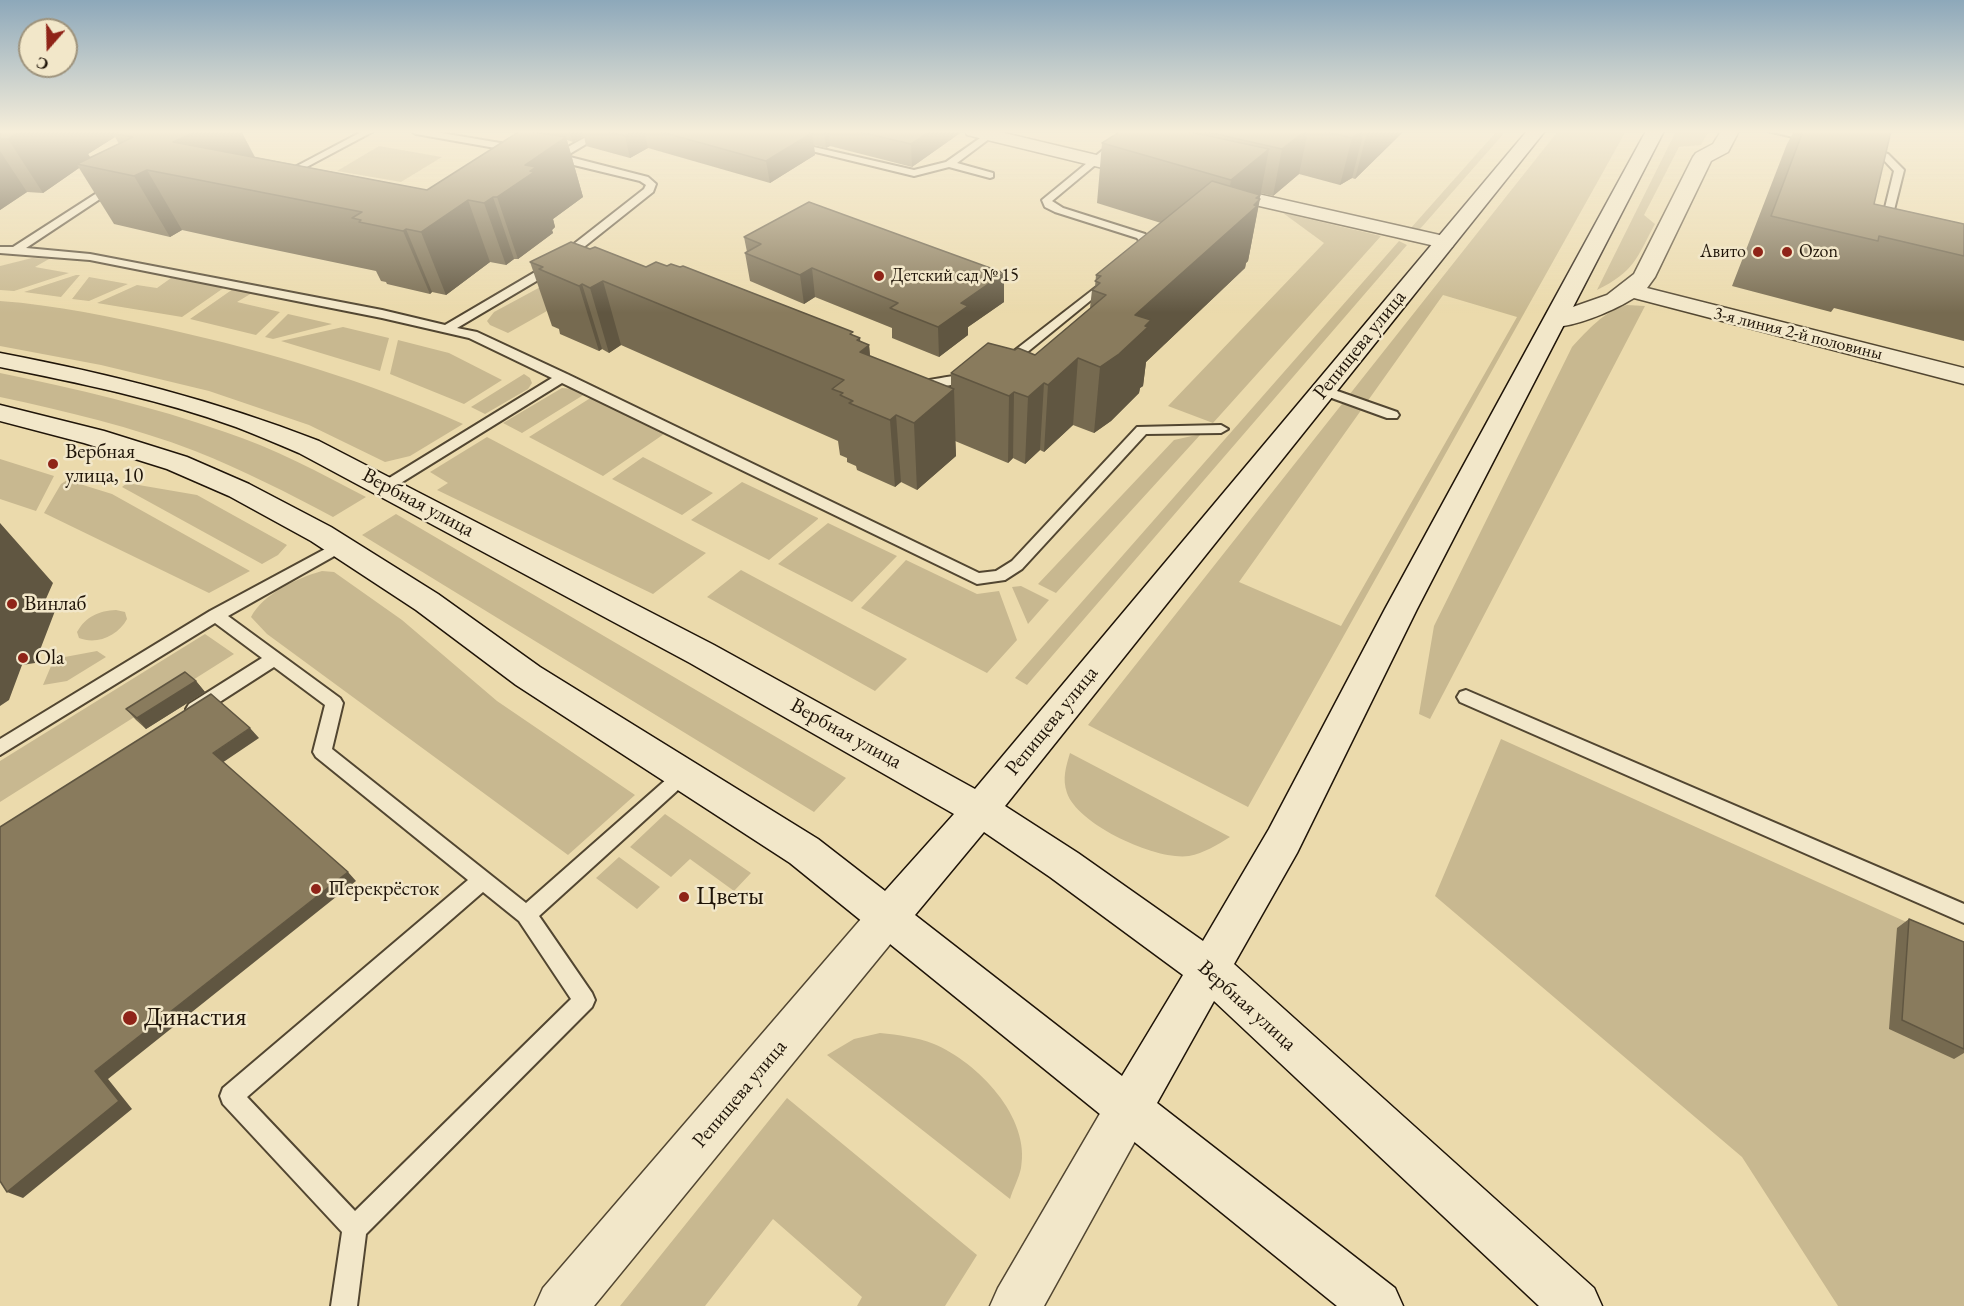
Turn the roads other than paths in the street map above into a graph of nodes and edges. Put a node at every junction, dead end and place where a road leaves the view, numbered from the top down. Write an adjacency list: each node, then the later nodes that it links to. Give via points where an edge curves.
1 (104, 192): 12 (lane)
2 (647, 192): 18 (lane, via 579,254 474,310)
3 (1055, 192): 13 (lane, via 1047,200 1049,206 1142,236 1148,244)
4 (1225, 192): 10 (main road)
5 (1485, 192): 10 (main road, Репищева улица)
6 (1623, 192): 17 (main road)
7 (1686, 192): 16 (main road)
8 (1894, 192): 9 (lane)
9 (1884, 236)
10 (1444, 242): 23 (main road, Репищева улица)
11 (0, 250): 12 (lane)
12 (16, 250): 14 (lane); 18 (lane, via 90,257)
13 (1135, 259)
14 (0, 261)
15 (1117, 273): 22 (lane, via 1007,363 989,372 930,385)
16 (1634, 291): 17 (main road); 20 (main road, 3-я линия 2-й половины)
17 (1555, 321): 40 (main road, via 1406,598 1283,842)
18 (449, 328): 21 (lane, via 473,335)
19 (0, 360): 27 (main road, Вербная улица, via 91,378 244,421 309,447)
20 (1964, 376)
21 (563, 377): 26 (lane, via 977,579 1000,576 1017,566 1142,430); 27 (lane)
22 (909, 384)
23 (1323, 390): 25 (lane); 35 (main road, Репищева улица)
24 (0, 413): 28 (main road, via 177,463 239,490)
25 (1392, 415)
26 (1221, 429)
27 (386, 486): 35 (main road, Вербная улица, via 702,654)
28 (340, 546): 29 (lane); 34 (main road, via 427,602 528,676)
29 (216, 615): 30 (lane); 33 (lane)
30 (274, 658): 32 (lane); 36 (lane, via 334,703 322,752)
31 (1466, 697): 37 (lane)
32 (176, 721)
33 (0, 748)
34 (683, 775): 38 (lane); 39 (main road, via 804,851)
35 (980, 810): 39 (main road, Репищева улица); 40 (main road, Вербная улица)
36 (483, 880): 38 (lane); 42 (lane, via 231,1096)
37 (1964, 914)
38 (526, 915): 42 (lane, via 584,1000)
39 (886, 918): 41 (main road); 44 (main road, Репищева улица)
40 (1210, 970): 41 (main road); 47 (main road, Вербная улица)
41 (1128, 1109): 45 (main road); 46 (main road)
42 (355, 1228): 43 (lane)
43 (344, 1306)
44 (561, 1306)
45 (1016, 1306)
46 (1377, 1306)
47 (1576, 1306)

